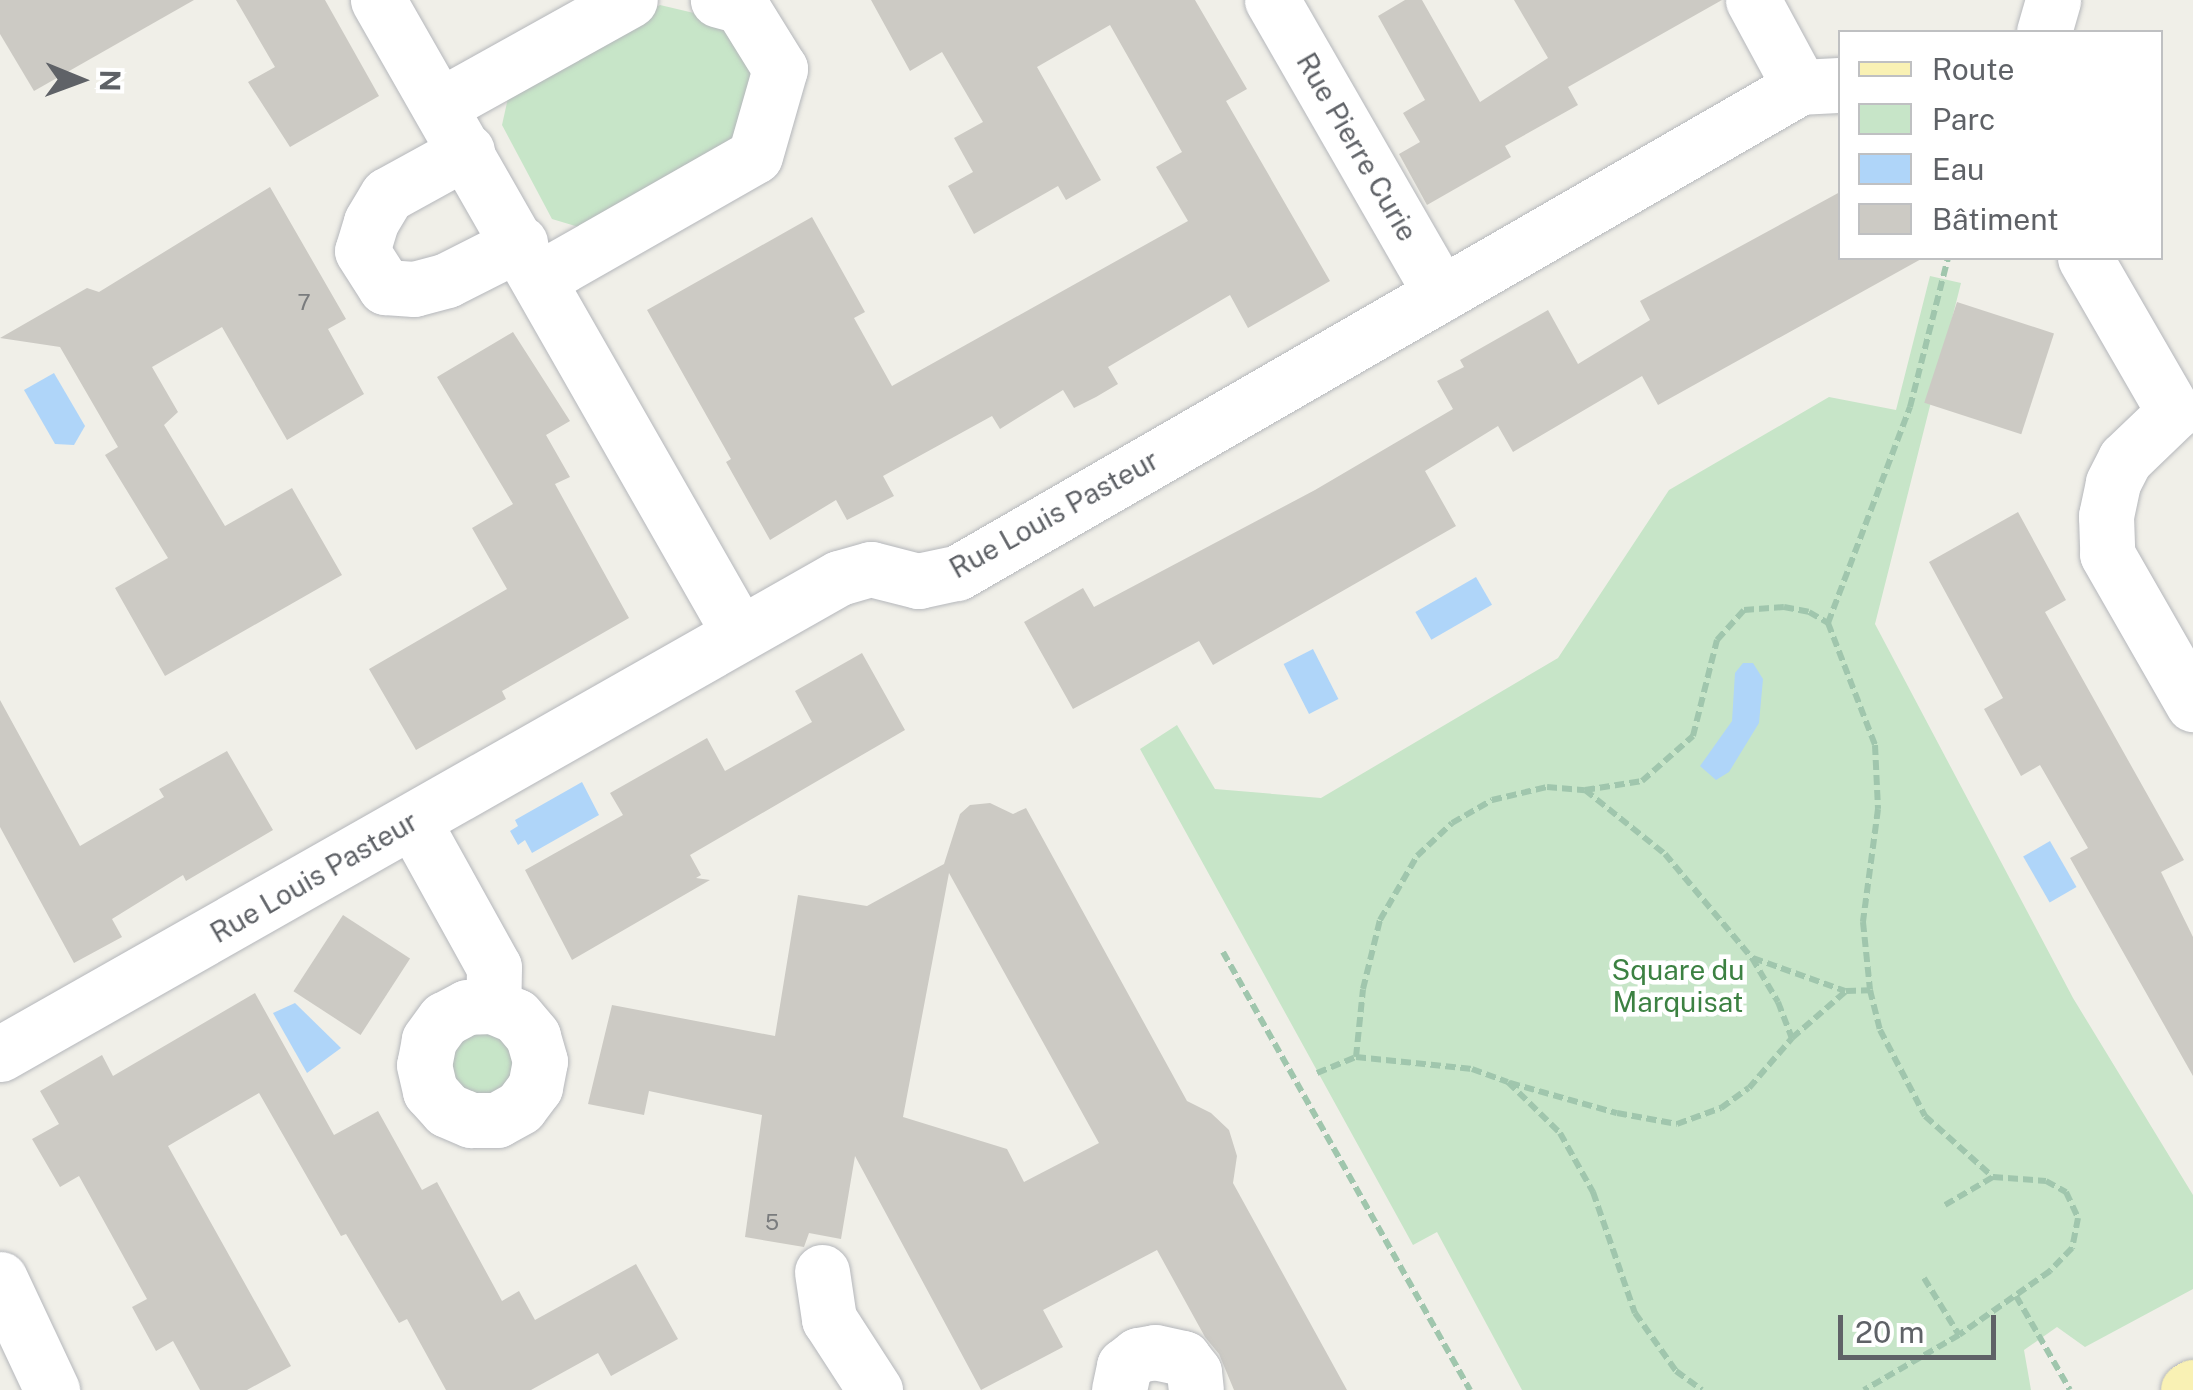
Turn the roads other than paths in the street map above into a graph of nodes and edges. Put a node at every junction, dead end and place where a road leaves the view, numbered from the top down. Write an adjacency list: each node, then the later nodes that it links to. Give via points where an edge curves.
1 (378, 0): 9 (street)
2 (630, 0): 9 (street)
3 (718, 0): 11 (street, via 742,6 780,69 755,156)
4 (1272, 0): 12 (street, Rue Pierre Curie)
5 (1752, 0): 8 (street)
6 (2053, 0): 7 (street)
7 (2045, 30)
8 (1820, 86): 12 (street, Rue Louis Pasteur)
9 (454, 128): 11 (street); 11 (street, via 387,195 362,251 385,287 414,289)
10 (2087, 260): 13 (street)
11 (530, 261): 14 (street)
12 (1441, 294): 14 (street, Rue Louis Pasteur, via 957,573 918,582 882,569 853,572)
13 (2183, 410): 15 (street, via 2125,459 2112,483 2107,554)
14 (738, 632): 16 (street, Rue Louis Pasteur)
15 (2193, 704)
16 (414, 821): 17 (street, via 494,967); 18 (street, Rue Louis Pasteur)
17 (493, 1006)
18 (5, 1041)
19 (822, 1272): 21 (street, via 829,1319)
20 (0, 1279): 22 (street)
21 (857, 1385)
22 (52, 1390)
23 (1119, 1390): 24 (street, via 1124,1366 1155,1352 1183,1358)
24 (1196, 1390)

